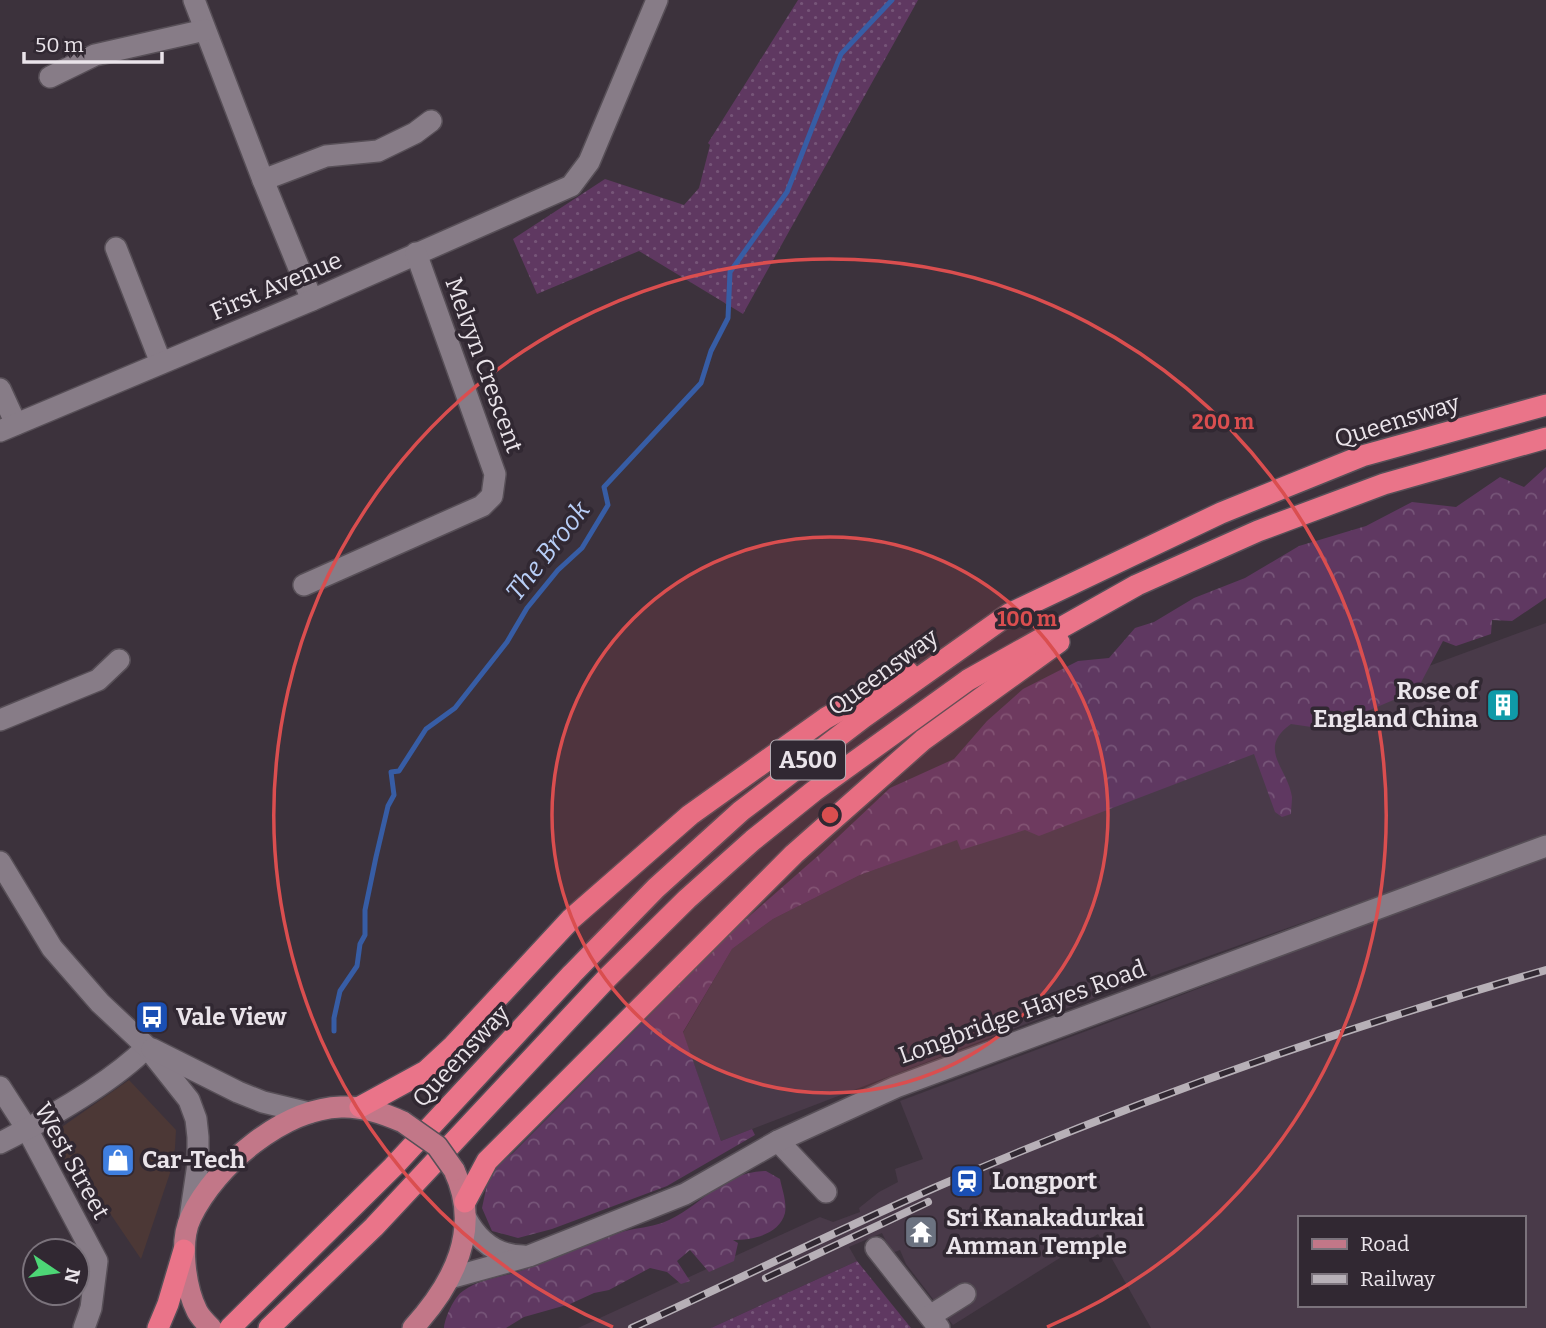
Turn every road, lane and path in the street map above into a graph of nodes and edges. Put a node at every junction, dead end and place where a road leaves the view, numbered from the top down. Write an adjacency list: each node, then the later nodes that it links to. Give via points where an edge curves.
1 (194, 0): 3 (street)
2 (657, 0): 8 (street, First Avenue, via 589,162 570,186)
3 (205, 30): 4 (street, via 94,55); 6 (street)
4 (50, 78)
5 (431, 121): 6 (street, via 378,151 326,156)
6 (263, 180): 9 (street)
7 (116, 248): 10 (street)
8 (416, 253): 9 (street, First Avenue); 15 (street, Melvyn Crescent, via 495,474 492,496 482,506)
9 (312, 300): 10 (street, First Avenue)
10 (161, 363): 13 (street, First Avenue)
11 (0, 388): 13 (street)
12 (1546, 405): 17 (highway, Queensway / A500, via 1362,456 1221,513)
13 (8, 427)
14 (1546, 438): 16 (highway, A500, via 1384,484 1258,531)
15 (304, 585)
16 (1137, 585): 30 (highway, via 923,740 794,854 487,1161); 42 (highway, A500, via 968,680 753,840 607,978 415,1185)
17 (1009, 614): 24 (highway, via 826,718 690,815 571,919 426,1071); 41 (highway, Queensway / A500, via 741,811 666,879 402,1158)
18 (119, 660): 19 (street, via 98,680)
19 (0, 720)
20 (1546, 846): 27 (street, Longbridge Hayes Road, via 896,1087)
21 (0, 862): 22 (street, via 52,948)
22 (147, 1047): 25 (street, via 238,1092); 26 (street, via 127,1066); 31 (street, via 188,1100 196,1119 198,1164)
23 (0, 1087): 26 (street, West Street)
24 (360, 1107): 25 (main road); 30 (main road, bridge, via 403,1122 437,1146 461,1185)
25 (309, 1113): 31 (main road, via 251,1143)
26 (27, 1129): 28 (street); 38 (street, West Street, via 97,1261)
27 (778, 1142): 29 (street); 34 (street, Longbridge Hayes Road, via 685,1194)
28 (0, 1143)
29 (826, 1192)
30 (466, 1210): 34 (street, via 473,1231 484,1243 513,1256); 35 (main road, via 459,1256)
31 (190, 1218): 33 (main road)
32 (876, 1248): 37 (street)
33 (184, 1250): 39 (highway); 40 (main road, via 197,1311)
34 (529, 1256): 35 (street, Longbridge Hayes Road)
35 (446, 1287): 43 (main road); 44 (main road)
36 (965, 1294): 37 (street)
37 (934, 1322)
38 (84, 1328)
39 (158, 1328)
40 (211, 1328)
41 (230, 1328)
42 (269, 1328)
43 (414, 1328)
44 (429, 1328)

